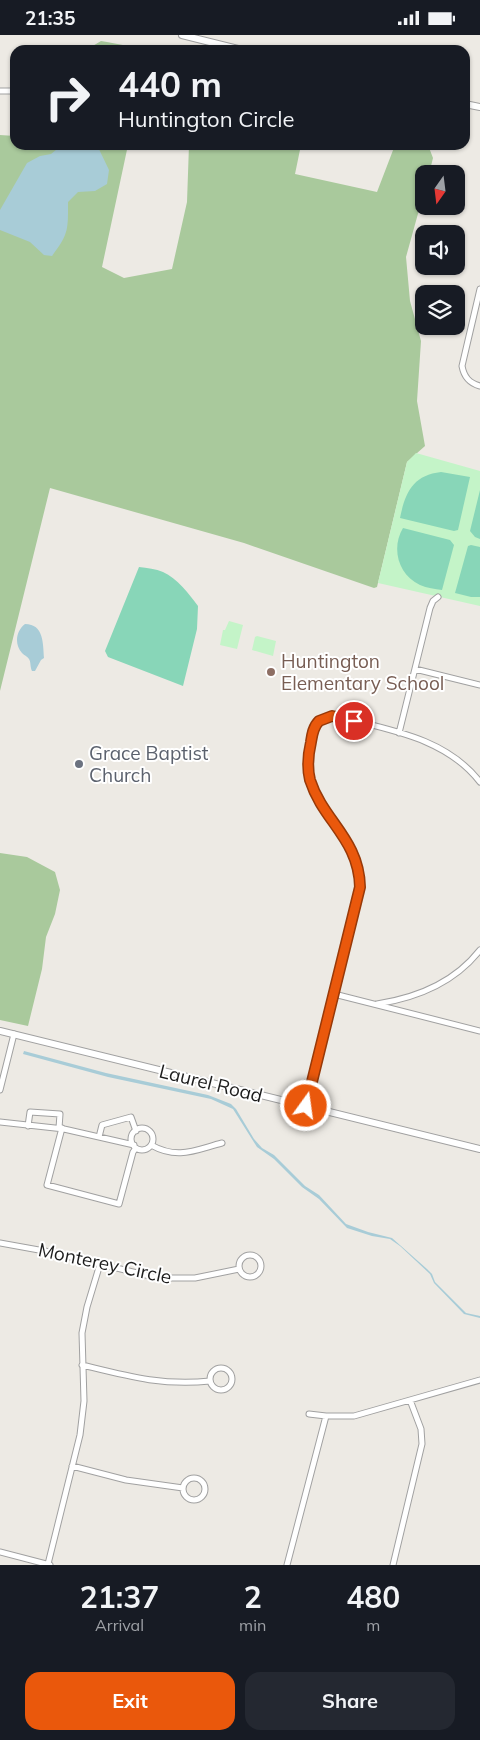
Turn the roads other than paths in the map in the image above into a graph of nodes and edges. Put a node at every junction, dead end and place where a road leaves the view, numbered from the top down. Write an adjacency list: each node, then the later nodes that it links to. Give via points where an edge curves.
1 (184, 35): 2 (street)
2 (222, 45)
3 (480, 289): 4 (street, via 462,366 469,381)
4 (480, 386)
5 (438, 597): 6 (street, via 430,608)
6 (415, 669): 7 (street); 8 (street)
7 (480, 685)
8 (399, 733): 9 (street, via 427,742 450,755); 11 (street, via 339,717 328,717 314,727 308,763 310,780 354,856 360,882)
9 (480, 782)
10 (480, 950): 12 (street, via 460,971 442,983 405,998)
11 (334, 994): 12 (street); 17 (street)
12 (373, 1004): 14 (street)
13 (0, 1031): 15 (street, Laurel Road)
14 (480, 1031)
15 (14, 1034): 16 (street); 17 (street, Laurel Road)
16 (0, 1090)
17 (306, 1106): 26 (street, Laurel Road)
18 (0, 1122): 19 (street)
19 (28, 1126): 20 (street); 20 (street, via 30,1112 60,1114)
20 (60, 1128): 22 (street); 25 (street, via 47,1185 119,1204)
21 (136, 1131): 22 (street, via 131,1117 102,1125); 24 (street, via 144,1129 150,1132); 25 (street, via 132,1138)
22 (99, 1137): 25 (street)
23 (222, 1143): 24 (street, via 180,1155)
24 (151, 1145): 25 (street, via 146,1149)
25 (135, 1146)
26 (480, 1149)
27 (0, 1243): 28 (street, Monterey Circle)
28 (100, 1264): 29 (street, Monterey Circle, via 143,1275 177,1279); 30 (street, via 84,1319)
29 (239, 1269): 29 (street, Monterey Circle, via 247,1276 254,1276 260,1264 257,1258 247,1255)
30 (82, 1365): 32 (street, via 157,1382); 36 (street, via 83,1420)
31 (480, 1380): 33 (street)
32 (210, 1381): 32 (street, via 216,1390 224,1390 232,1383 227,1370 220,1368 211,1374)
33 (410, 1400): 35 (street, via 354,1416); 41 (street, via 421,1429 422,1444)
34 (309, 1413): 35 (street)
35 (326, 1416): 40 (street)
36 (72, 1466): 37 (street, via 126,1480); 39 (street)
37 (183, 1488): 37 (street, via 185,1495 195,1500 202,1497 205,1490 195,1478 188,1480)
38 (0, 1552): 39 (street)
39 (49, 1565)
40 (287, 1565)
41 (393, 1565)

